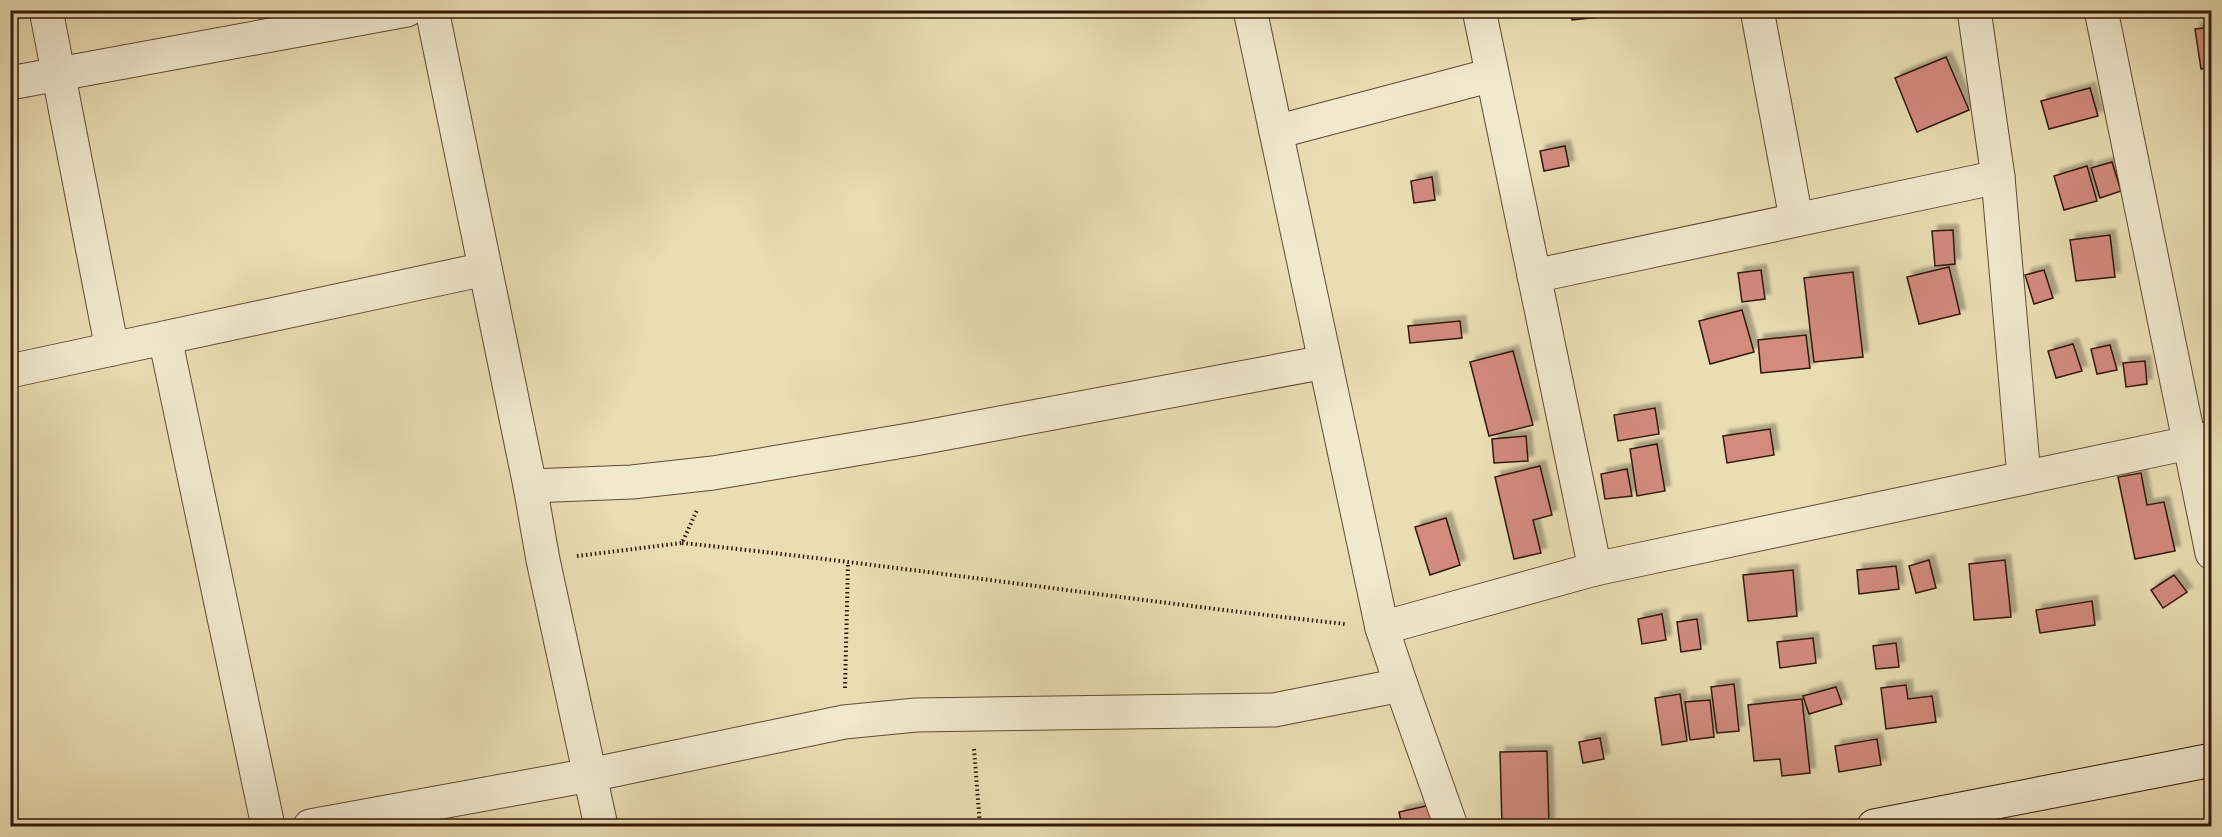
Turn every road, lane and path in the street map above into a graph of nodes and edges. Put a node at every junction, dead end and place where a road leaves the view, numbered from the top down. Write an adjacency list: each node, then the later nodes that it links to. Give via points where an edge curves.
1 (46, 10): 9 (street)
2 (407, 10): 9 (street)
3 (432, 10): 15 (street)
4 (1250, 10): 12 (street)
5 (1479, 10): 10 (street)
6 (1757, 10): 14 (street)
7 (1974, 10): 13 (street)
8 (2101, 10): 21 (street)
9 (59, 74): 11 (street); 18 (street)
10 (1492, 75): 12 (street); 16 (street)
11 (10, 83)
12 (1276, 132): 19 (street)
13 (1998, 177): 14 (street); 23 (street)
14 (1796, 218): 16 (street)
15 (485, 269): 17 (street); 24 (street)
16 (1534, 276): 29 (street)
17 (165, 338): 18 (street); 36 (street)
18 (112, 349): 20 (street)
19 (1325, 362): 22 (street); 30 (street)
20 (10, 370)
21 (2200, 440): 23 (street); 26 (street)
22 (713, 473): 24 (street, via 632,482); 25 (path)
23 (2024, 477): 29 (street)
24 (530, 486): 27 (street)
25 (682, 543): 27 (path); 28 (path)
26 (2211, 553)
27 (543, 560): 35 (street)
28 (848, 563): 30 (path); 33 (path)
29 (1595, 569): 30 (street)
30 (1382, 628): 31 (street)
31 (1401, 685): 32 (street, via 1274,710); 40 (street)
32 (971, 715): 33 (street, via 916,715); 39 (path)
33 (844, 722): 35 (street)
34 (2211, 760): 41 (street)
35 (590, 775): 37 (street); 38 (street)
36 (268, 826)
37 (310, 826)
38 (601, 826)
39 (980, 826)
40 (1451, 826)
41 (1874, 826)

